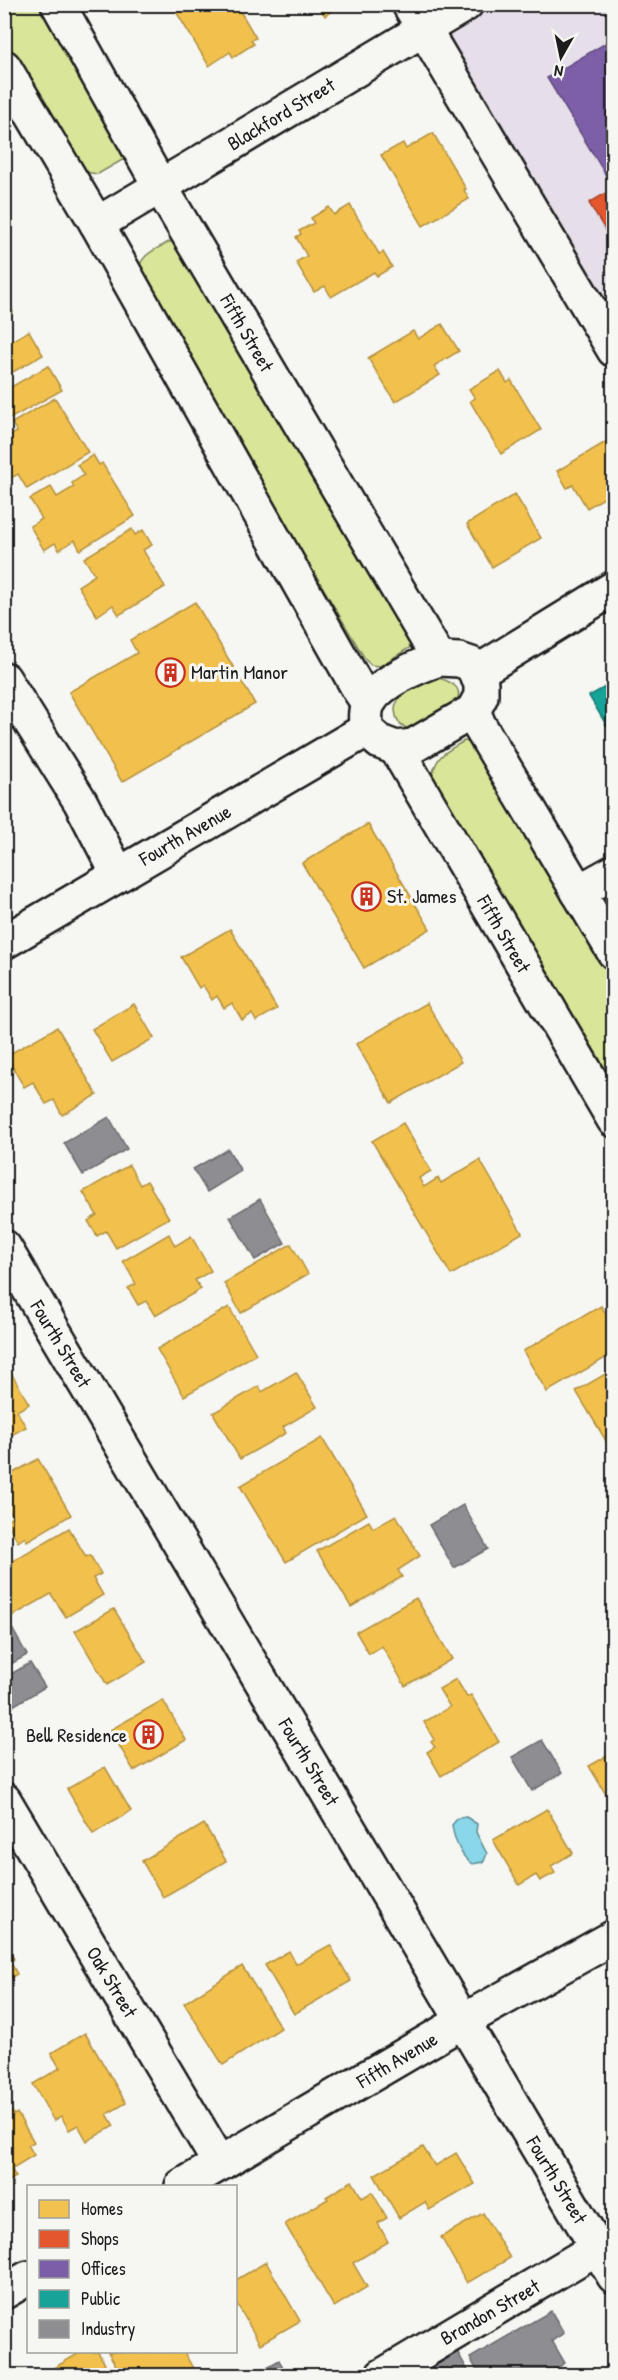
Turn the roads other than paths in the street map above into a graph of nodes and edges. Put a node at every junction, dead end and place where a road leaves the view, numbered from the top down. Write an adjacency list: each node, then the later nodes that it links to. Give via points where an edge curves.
1 (58, 4): 5 (street, Fifth Street)
2 (466, 4): 3 (street, Blackford Street)
3 (416, 17): 5 (street, Blackford Street); 7 (street)
4 (4, 67): 6 (street)
5 (160, 186): 6 (street, Blackford Street); 9 (street, Fifth Street)
6 (97, 224): 13 (street, via 358,688)
7 (614, 350)
8 (614, 588): 10 (street)
9 (439, 659): 10 (street, via 471,664); 13 (street, via 380,688)
10 (476, 674): 12 (street, via 482,696)
11 (4, 679): 16 (street, via 80,801)
12 (473, 711): 14 (street, via 413,746); 17 (street)
13 (367, 716): 14 (street, via 380,742); 16 (street, Fourth Avenue)
14 (396, 748): 20 (street, Fifth Street)
15 (614, 872): 17 (street)
16 (118, 874): 18 (street, Fourth Avenue)
17 (578, 892): 19 (street)
18 (4, 942)
19 (614, 952)
20 (614, 1120)
21 (4, 1247): 24 (street, Fourth Street)
22 (4, 1800): 25 (street, Oak Street)
23 (614, 1937): 24 (street, Fifth Avenue)
24 (463, 2021): 25 (street, Fifth Avenue); 27 (street, Fourth Street)
25 (220, 2164): 26 (street, Fifth Avenue)
26 (186, 2185)
27 (597, 2248): 28 (street, Fourth Street); 31 (street, Brandon Street)
28 (614, 2276)
29 (27, 2279): 30 (street)
30 (4, 2292)
31 (382, 2376)

